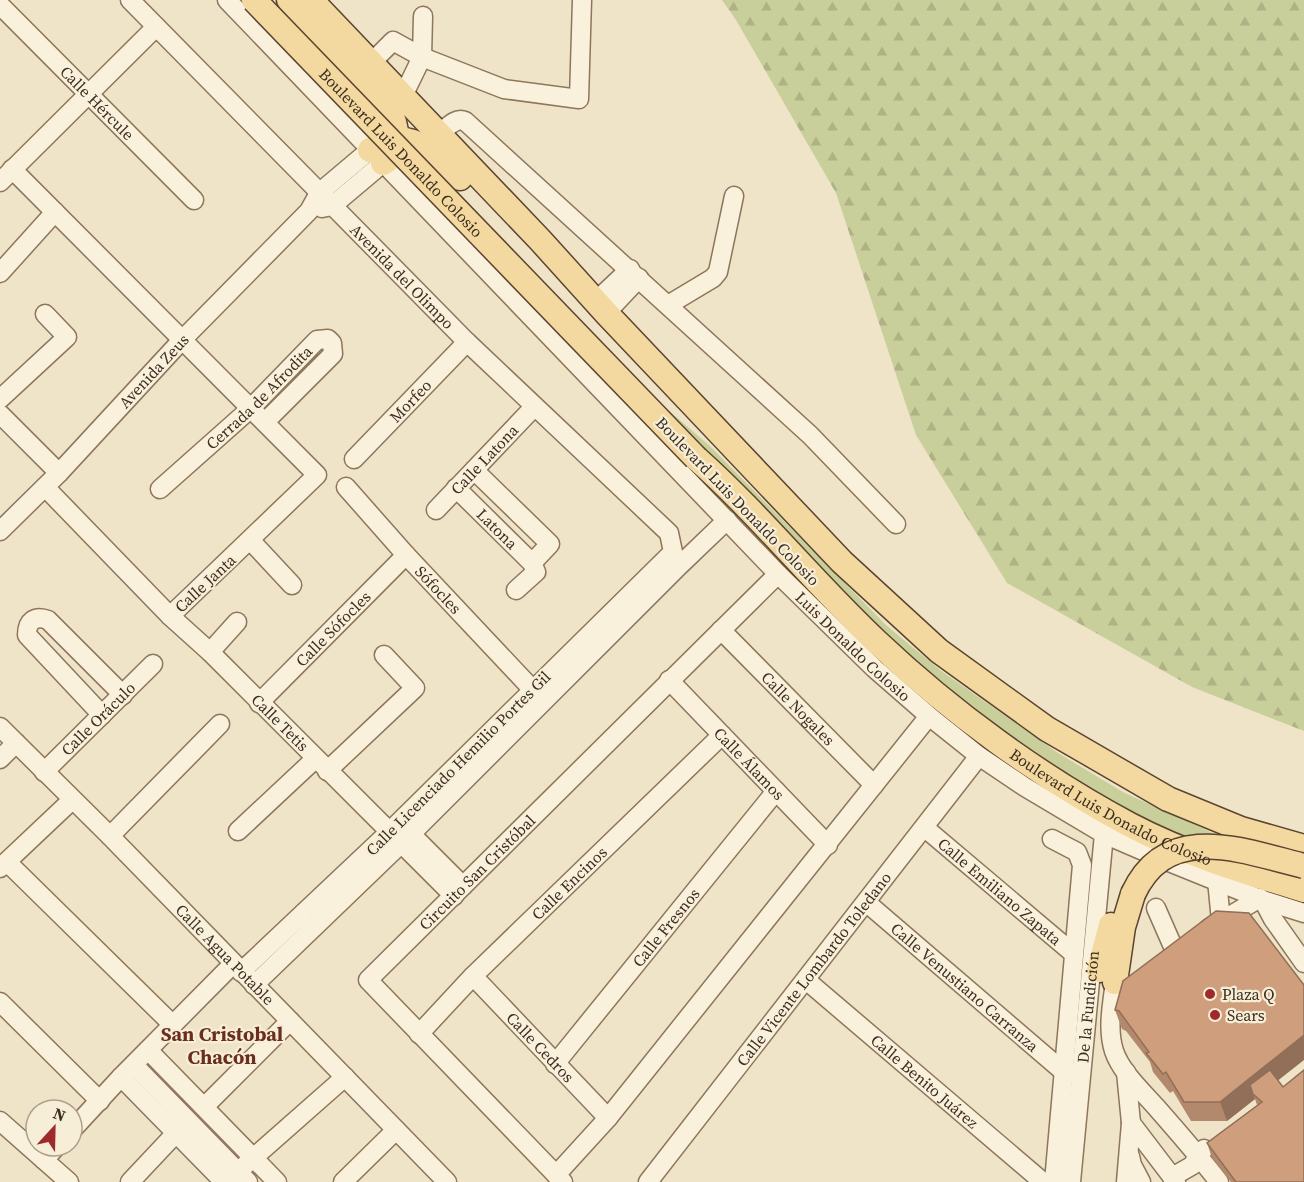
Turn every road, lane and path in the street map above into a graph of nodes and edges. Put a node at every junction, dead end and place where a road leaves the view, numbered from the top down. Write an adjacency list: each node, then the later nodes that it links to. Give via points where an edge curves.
1 (130, 0): 9 (street, Avenida del Olimpo)
2 (227, 0): 14 (street, Luis Donaldo Colosio)
3 (254, 0): 89 (main road, Boulevard Luis Donaldo Colosio, bridge, via 878,643 983,731 1131,826 1221,864)
4 (290, 0): 11 (main road)
5 (311, 0): 11 (main road, Boulevard Luis Donaldo Colosio)
6 (582, 0): 10 (street, via 579,99 504,89)
7 (0, 5): 12 (street, Calle Hércule)
8 (423, 16): 10 (street)
9 (156, 27): 12 (street); 21 (street, Avenida del Olimpo)
10 (422, 57): 11 (street, via 393,41); 13 (street)
11 (365, 70): 13 (main road, Boulevard Luis Donaldo Colosio); 14 (street, via 348,97); 16 (main road, via 388,108 396,127)
12 (89, 94): 19 (street); 22 (street, Calle Hércule)
13 (403, 96): 15 (main road, Boulevard Luis Donaldo Colosio)
14 (328, 106): 17 (street, Luis Donaldo Colosio)
15 (439, 134): 26 (street, via 455,121 465,121); 27 (main road, Boulevard Luis Donaldo Colosio)
16 (396, 140): 17 (main road, via 392,156); 18 (main road, via 429,150)
17 (376, 156): 21 (street, Avenida Zeus); 23 (street, Luis Donaldo Colosio)
18 (452, 170): 23 (street, via 431,179); 27 (main road, via 548,271)
19 (6, 176): 24 (street)
20 (734, 196): 28 (street, via 718,272)
21 (325, 199): 30 (street, Avenida Zeus); 31 (street, Avenida del Olimpo)
22 (194, 200)
23 (421, 202): 45 (street, Luis Donaldo Colosio)
24 (56, 212): 25 (street); 30 (street)
25 (0, 273)
26 (634, 274): 27 (street); 28 (street)
27 (595, 302): 85 (main road, Boulevard Luis Donaldo Colosio, via 842,562 939,651 1047,729 1168,799 1241,829)
28 (668, 305): 46 (street, via 810,435)
29 (45, 314): 32 (street, via 68,337)
30 (182, 340): 34 (street); 39 (street, Avenida Zeus)
31 (467, 342): 33 (street, Avenida del Olimpo); 37 (street, Morfeo)
32 (0, 399)
33 (534, 407): 38 (street, Calle Latona); 49 (street, Avenida del Olimpo, via 669,533)
34 (250, 408): 36 (street); 36 (street, Cerrada de Afrodita, via 317,340 323,338 333,343 333,354); 43 (street, Cerrada de Afrodita)
35 (0, 414): 39 (street)
36 (265, 422): 48 (street, Calle Janta, via 317,475)
37 (354, 459)
38 (474, 470): 42 (street, Calle Latona); 51 (street, via 550,544)
39 (59, 473): 40 (street, Avenida Zeus)
40 (45, 487): 47 (street, Avenida Zeus); 55 (street, Calle Janta)
41 (346, 487): 50 (street, Sófocles)
42 (456, 488): 44 (street, Calle Latona); 51 (street, Latona)
43 (160, 489)
44 (436, 510)
45 (727, 520): 52 (street, Luis Donaldo Colosio); 80 (street)
46 (896, 524)
47 (0, 531)
48 (250, 540): 53 (street); 55 (street, Calle Janta)
49 (672, 552): 62 (street, Calle Licenciado Hemilio Portes Gil)
50 (406, 555): 62 (street, Sófocles); 64 (street, Calle Sófocles)
51 (534, 567): 54 (street)
52 (778, 574): 57 (street, Circuito San Cristóbal); 66 (street, Luis Donaldo Colosio)
53 (292, 585)
54 (516, 590)
55 (170, 616): 58 (street, Calle Tetis)
56 (237, 622): 58 (street)
57 (721, 630): 61 (street, Circuito San Cristóbal); 75 (street, Calle Nogales)
58 (210, 652): 64 (street, Calle Tetis)
59 (384, 655): 73 (street, via 415,688)
60 (153, 664): 63 (street, Calle Oráculo)
61 (669, 680): 69 (street, Calle Álamos); 90 (street, Circuito San Cristóbal)
62 (532, 689): 80 (street, Calle Licenciado Hemilio Portes Gil)
63 (123, 695): 65 (street, Calle Oráculo); 65 (street, via 48,620 32,619 27,635)
64 (259, 704): 73 (street, Calle Tetis)
65 (102, 715): 74 (street, Calle Oráculo)
66 (929, 716): 71 (street, Luis Donaldo Colosio); 75 (street, Circuito San Cristóbal)
67 (220, 724): 82 (street)
68 (0, 727): 70 (street, Calle Agua Potable)
69 (722, 735): 76 (street, Calle Álamos); 99 (street, Calle Encinos)
70 (16, 743): 72 (street); 74 (street, Calle Agua Potable)
71 (979, 756): 78 (street, Calle Vicente Lombardo Toledano); 81 (street, Luis Donaldo Colosio)
72 (0, 759)
73 (321, 765): 79 (street); 80 (street, Calle Tetis)
74 (44, 772): 77 (street, Calle Agua Potable)
75 (874, 785): 84 (street, Circuito San Cristóbal)
76 (776, 791): 84 (street, Calle Álamos); 108 (street, Calle Fresnos)
77 (72, 800): 82 (street, Calle Agua Potable); 86 (street)
78 (925, 828): 92 (street, Calle Vicente Lombardo Toledano); 96 (street, Calle Emiliano Zapata)
79 (238, 831)
80 (400, 833): 90 (street, Calle Tetis); 98 (street, Calle Licenciado Hemilio Portes Gil); 102 (street)
81 (1104, 834): 88 (street, Luis Donaldo Colosio); 137 (street, De la Fundición)
82 (110, 836): 98 (street, Calle Agua Potable)
83 (1052, 839): 96 (street, via 1077,852 1082,865)
84 (828, 845): 116 (street, Circuito San Cristóbal)
85 (1304, 847)
86 (3, 865): 105 (street)
87 (1304, 866): 100 (main road, bridge, via 1231,848 1203,846 1172,853 1154,863 1116,912 1110,927)
88 (1217, 880): 91 (street, Luis Donaldo Colosio); 95 (street)
89 (1304, 890)
90 (458, 891): 106 (street, Circuito San Cristóbal, via 368,980)
91 (1261, 899): 94 (street, Luis Donaldo Colosio); 95 (street); 97 (street)
92 (867, 903): 101 (street, Calle Vicente Lombardo Toledano); 110 (street, Calle Venustiano Carranza)
93 (1156, 908): 95 (street, via 1166,953)
94 (1304, 913)
95 (1221, 921)
96 (1074, 954): 110 (street)
97 (1304, 963)
98 (237, 968): 102 (street, Calle Agua Potable); 105 (street, Calle Licenciado Hemilio Portes Gil)
99 (473, 976): 106 (street, Calle Encinos); 108 (street, Calle Cedros)
100 (1107, 976): 111 (street, via 1110,1035); 138 (street)
101 (806, 980): 128 (street, Calle Benito Juárez); 135 (street, Calle Vicente Lombardo Toledano)
102 (254, 985): 104 (street, Calle Agua Potable)
103 (0, 1002): 113 (street)
104 (290, 1021): 112 (street, Calle Agua Potable); 114 (street)
105 (172, 1025): 107 (street, Calle Licenciado Hemilio Portes Gil)
106 (419, 1034): 127 (street, Circuito San Cristóbal)
107 (148, 1050): 109 (street, Calle Licenciado Hemilio Portes Gil); 114 (street)
108 (555, 1064): 116 (street, Calle Cedros)
109 (128, 1071): 113 (street, Calle Licenciado Hemilio Portes Gil); 120 (street); 126 (street)
110 (1064, 1072): 136 (street)
111 (1126, 1072): 118 (street); 123 (street)
112 (345, 1077): 119 (street, Calle Agua Potable); 124 (street)
113 (100, 1101): 115 (street, Calle Licenciado Hemilio Portes Gil)
114 (204, 1107): 124 (street)
115 (84, 1118)
116 (608, 1118): 127 (street, Circuito San Cristóbal)
117 (0, 1121): 125 (street)
118 (1131, 1123): 122 (street); 129 (street)
119 (396, 1130): 133 (street); 134 (street, Calle Agua Potable)
120 (177, 1132): 126 (street); 131 (street)
121 (1215, 1141): 123 (street)
122 (1129, 1151): 139 (street); 140 (street)
123 (1198, 1154): 129 (street, via 1193,1165); 141 (street)
124 (254, 1157): 126 (street); 132 (street)
125 (44, 1160): 130 (street)
126 (234, 1179)
127 (560, 1179)
128 (1036, 1180)
129 (1174, 1180)
130 (69, 1182)
131 (130, 1182)
132 (277, 1182)
133 (343, 1182)
134 (447, 1182)
135 (648, 1182)
136 (1054, 1182)
137 (1071, 1182)
138 (1082, 1182)
139 (1126, 1182)
140 (1141, 1182)
141 (1219, 1182)

